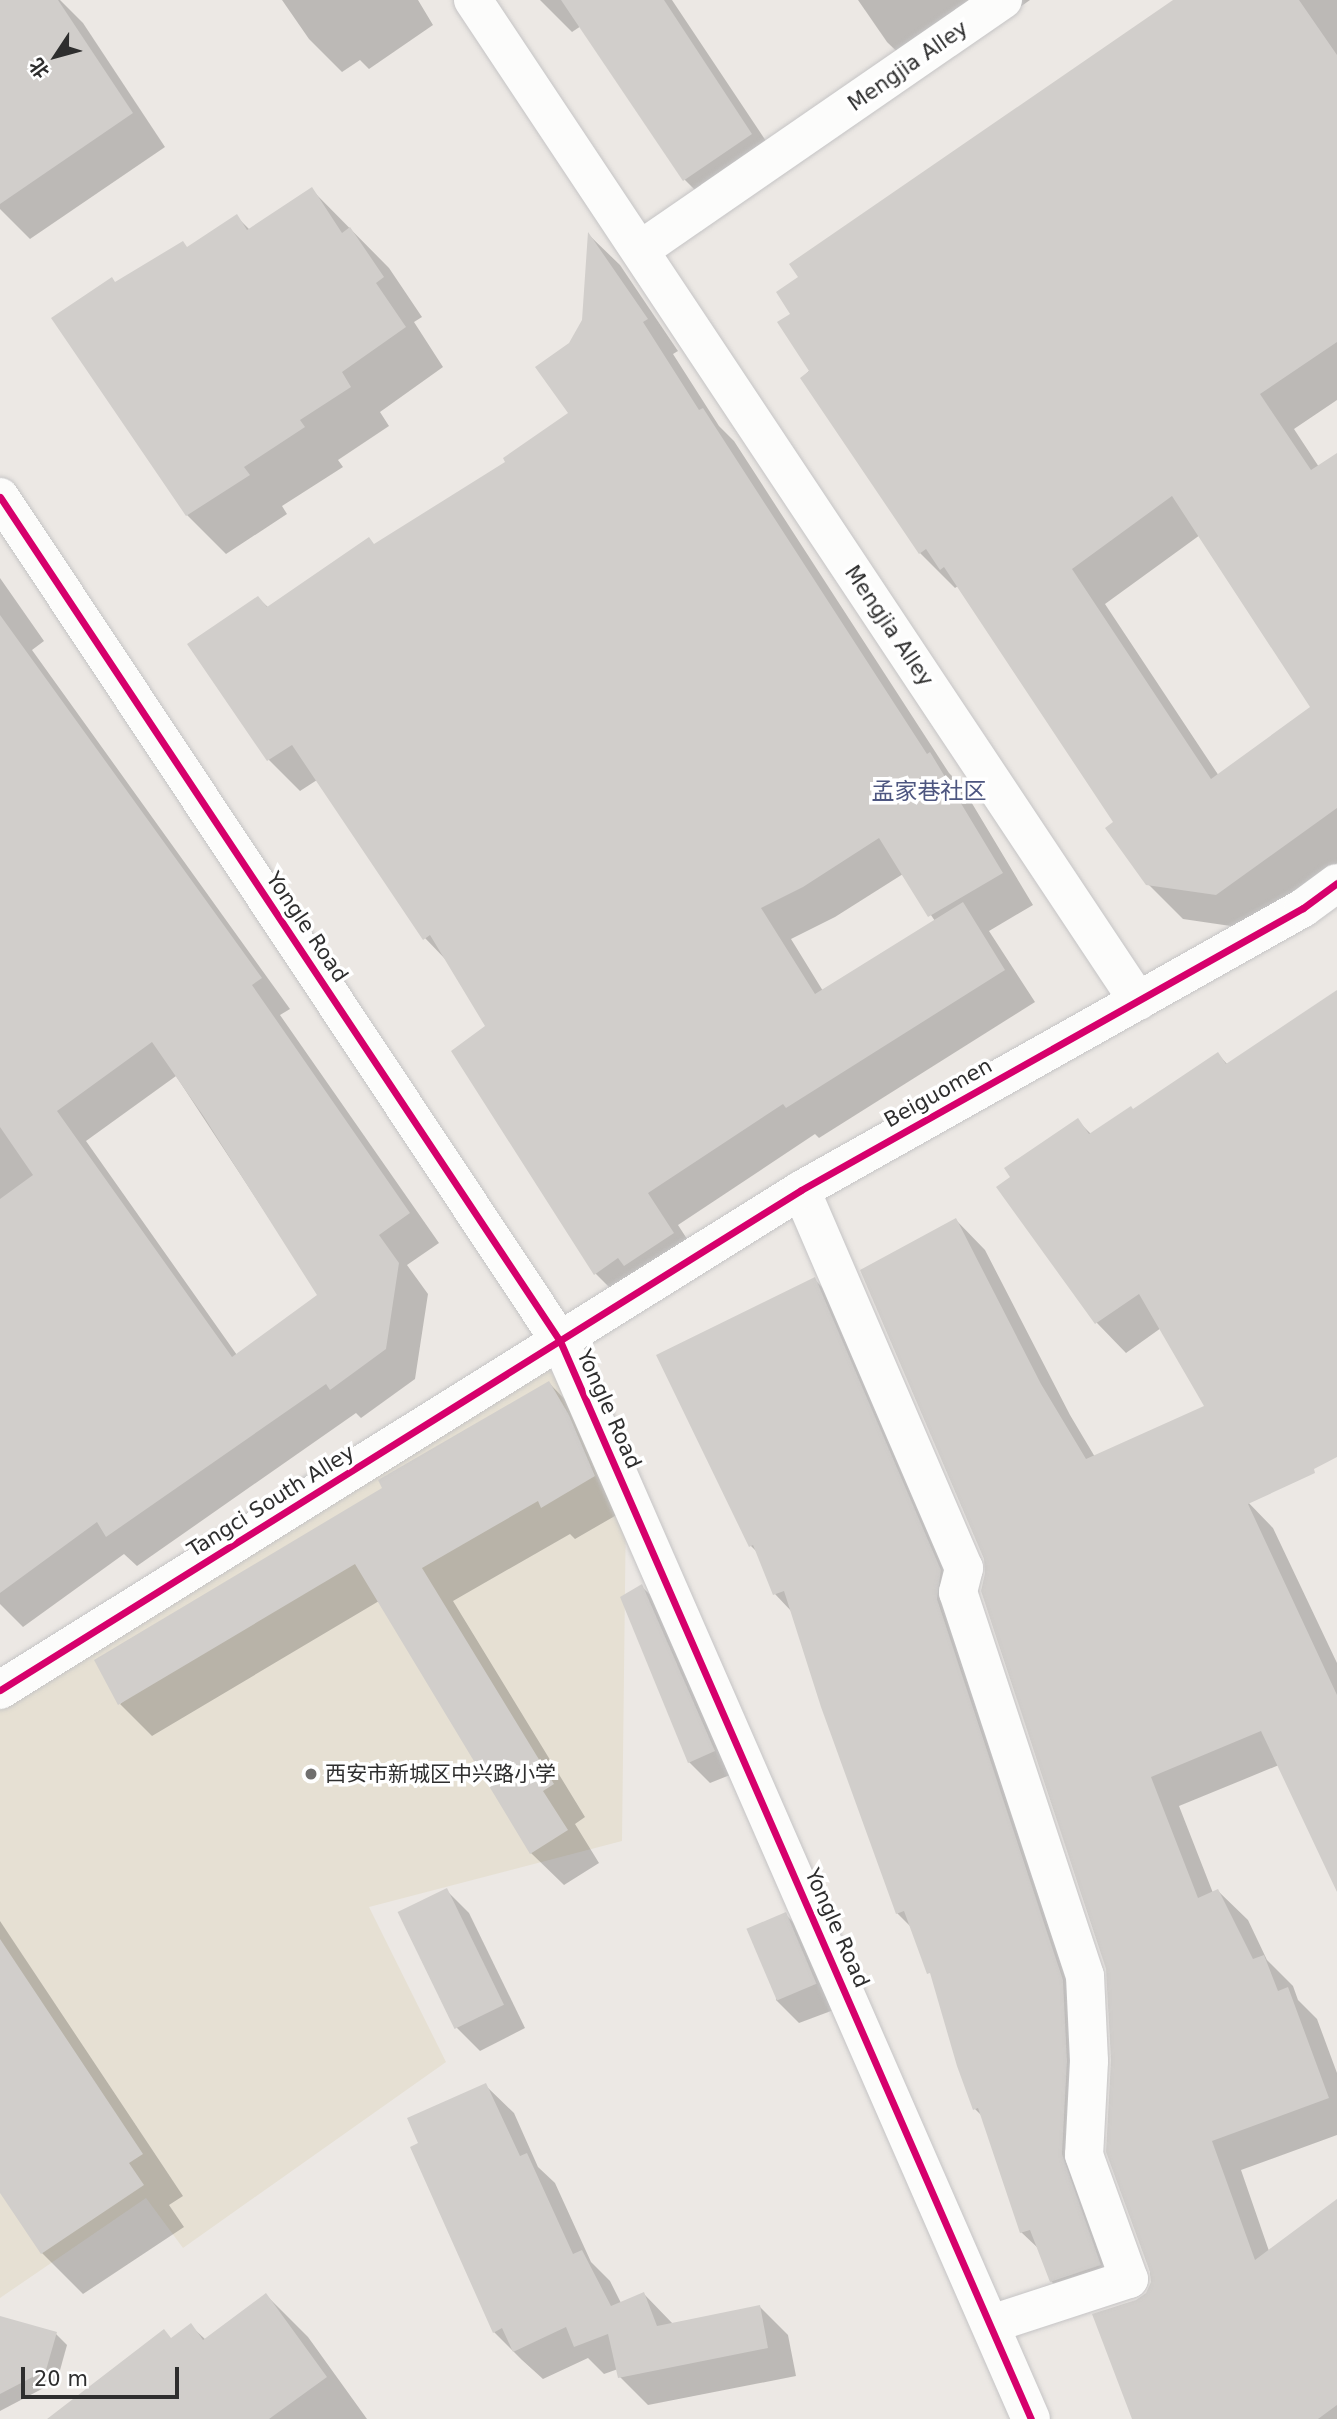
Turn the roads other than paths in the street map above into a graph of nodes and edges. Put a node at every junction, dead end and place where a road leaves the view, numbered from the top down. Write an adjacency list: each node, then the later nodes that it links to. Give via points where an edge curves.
1 (473, 0): 3 (street, Mengjia Alley)
2 (1003, 0): 3 (street, Mengjia Alley)
3 (640, 250): 6 (street, Mengjia Alley)
4 (0, 497): 8 (street, Yongle Road)
5 (1337, 883): 6 (street, Beiguomen, via 1303,908)
6 (1138, 1001): 7 (street, Beiguomen)
7 (801, 1190): 8 (street, Beiguomen); 10 (street, via 964,1568 958,1592 1084,1976 1089,2061 1084,2155 1129,2279)
8 (560, 1341): 9 (street, Tangci South Alley); 10 (street, Yongle Road)
9 (0, 1690)
10 (991, 2324): 11 (street, Yongle Road)
11 (1031, 2419)

